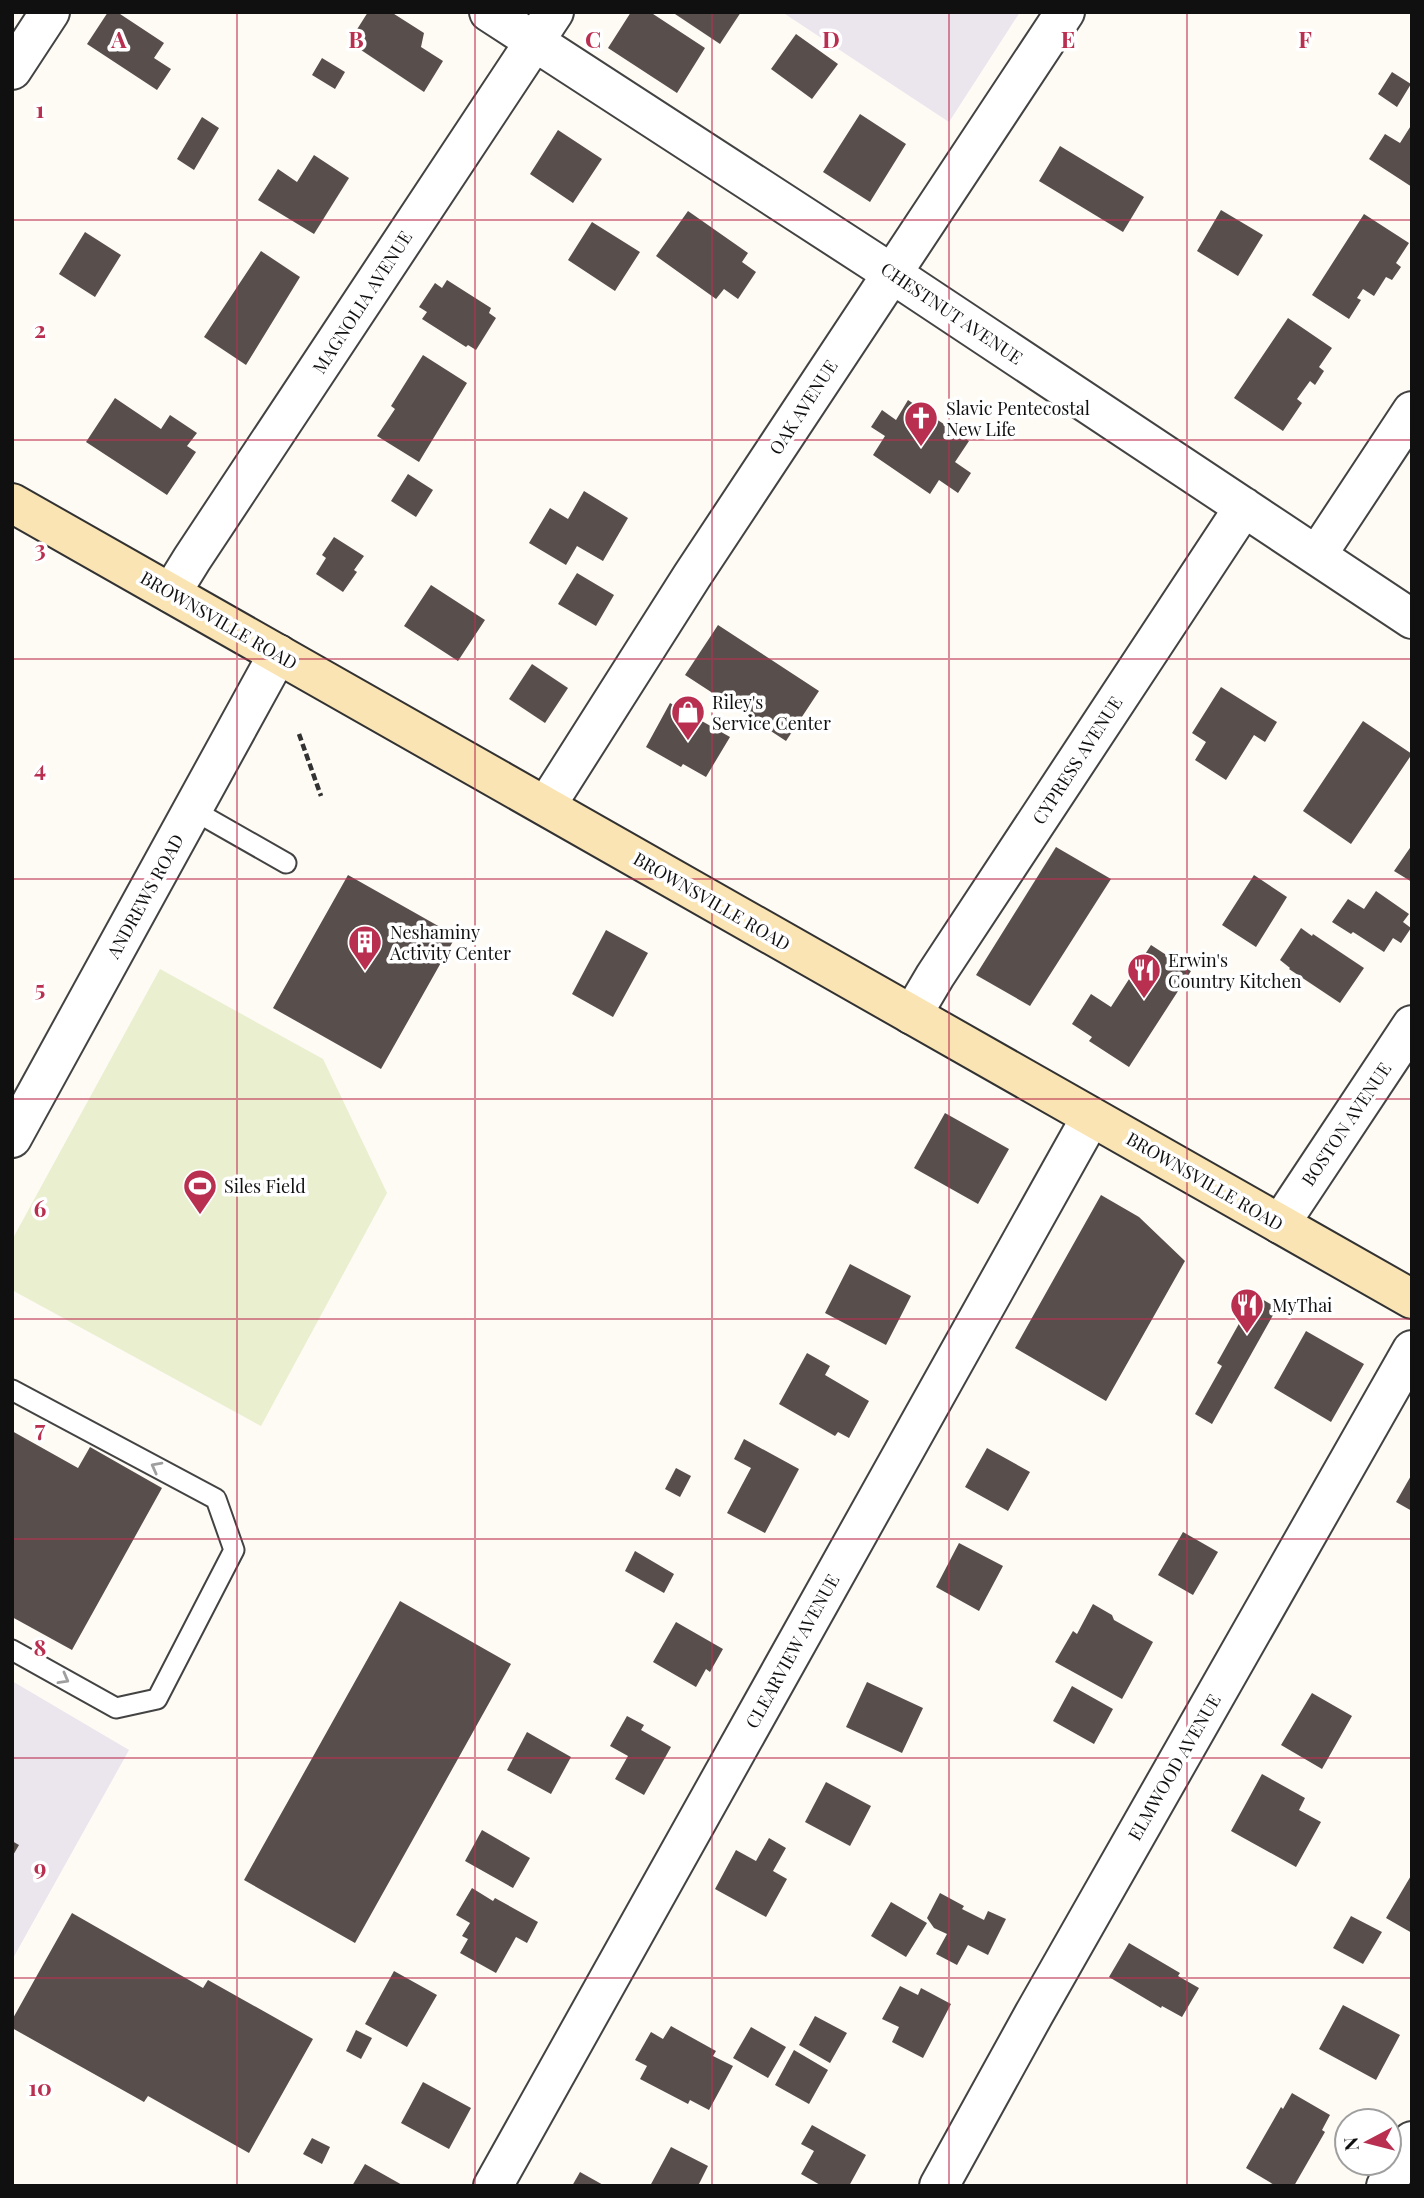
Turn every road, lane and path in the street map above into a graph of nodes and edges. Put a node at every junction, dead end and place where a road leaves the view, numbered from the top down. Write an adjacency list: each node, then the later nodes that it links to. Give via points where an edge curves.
1 (50, 12): 5 (street)
2 (489, 12): 4 (street, CHESTNUT AVENUE)
3 (1065, 12): 6 (street, OAK AVENUE)
4 (544, 27): 6 (street, CHESTNUT AVENUE); 11 (street, MAGNOLIA AVENUE)
5 (12, 70)
6 (891, 273): 9 (street, CHESTNUT AVENUE); 16 (street, OAK AVENUE)
7 (1412, 411): 10 (street)
8 (12, 503): 11 (street, BROWNSVILLE ROAD)
9 (1244, 507): 10 (street, CHESTNUT AVENUE); 19 (street, CYPRESS AVENUE)
10 (1317, 555): 12 (street, CHESTNUT AVENUE)
11 (171, 593): 13 (street, BROWNSVILLE ROAD)
12 (1412, 619)
13 (278, 654): 16 (street, BROWNSVILLE ROAD); 17 (street, ANDREWS ROAD)
14 (299, 734): 15 (path)
15 (321, 796)
16 (546, 806): 19 (street, BROWNSVILLE ROAD)
17 (193, 810): 18 (lane); 22 (street, ANDREWS ROAD)
18 (286, 863)
19 (912, 1015): 21 (street, BROWNSVILLE ROAD)
20 (1412, 1025): 23 (street, BOSTON AVENUE)
21 (1091, 1116): 23 (street, BROWNSVILLE ROAD); 29 (street, CLEARVIEW AVENUE)
22 (17, 1118)
23 (1280, 1224): 24 (street, BROWNSVILLE ROAD)
24 (1412, 1299)
25 (1412, 1350): 30 (street, ELMWOOD AVENUE)
26 (12, 1390): 27 (lane, one-way to 26, via 116,1708 157,1699 234,1550 216,1499)
27 (12, 1650)
28 (1412, 2141): 31 (street)
29 (493, 2186)
30 (939, 2186)
31 (1386, 2186)

